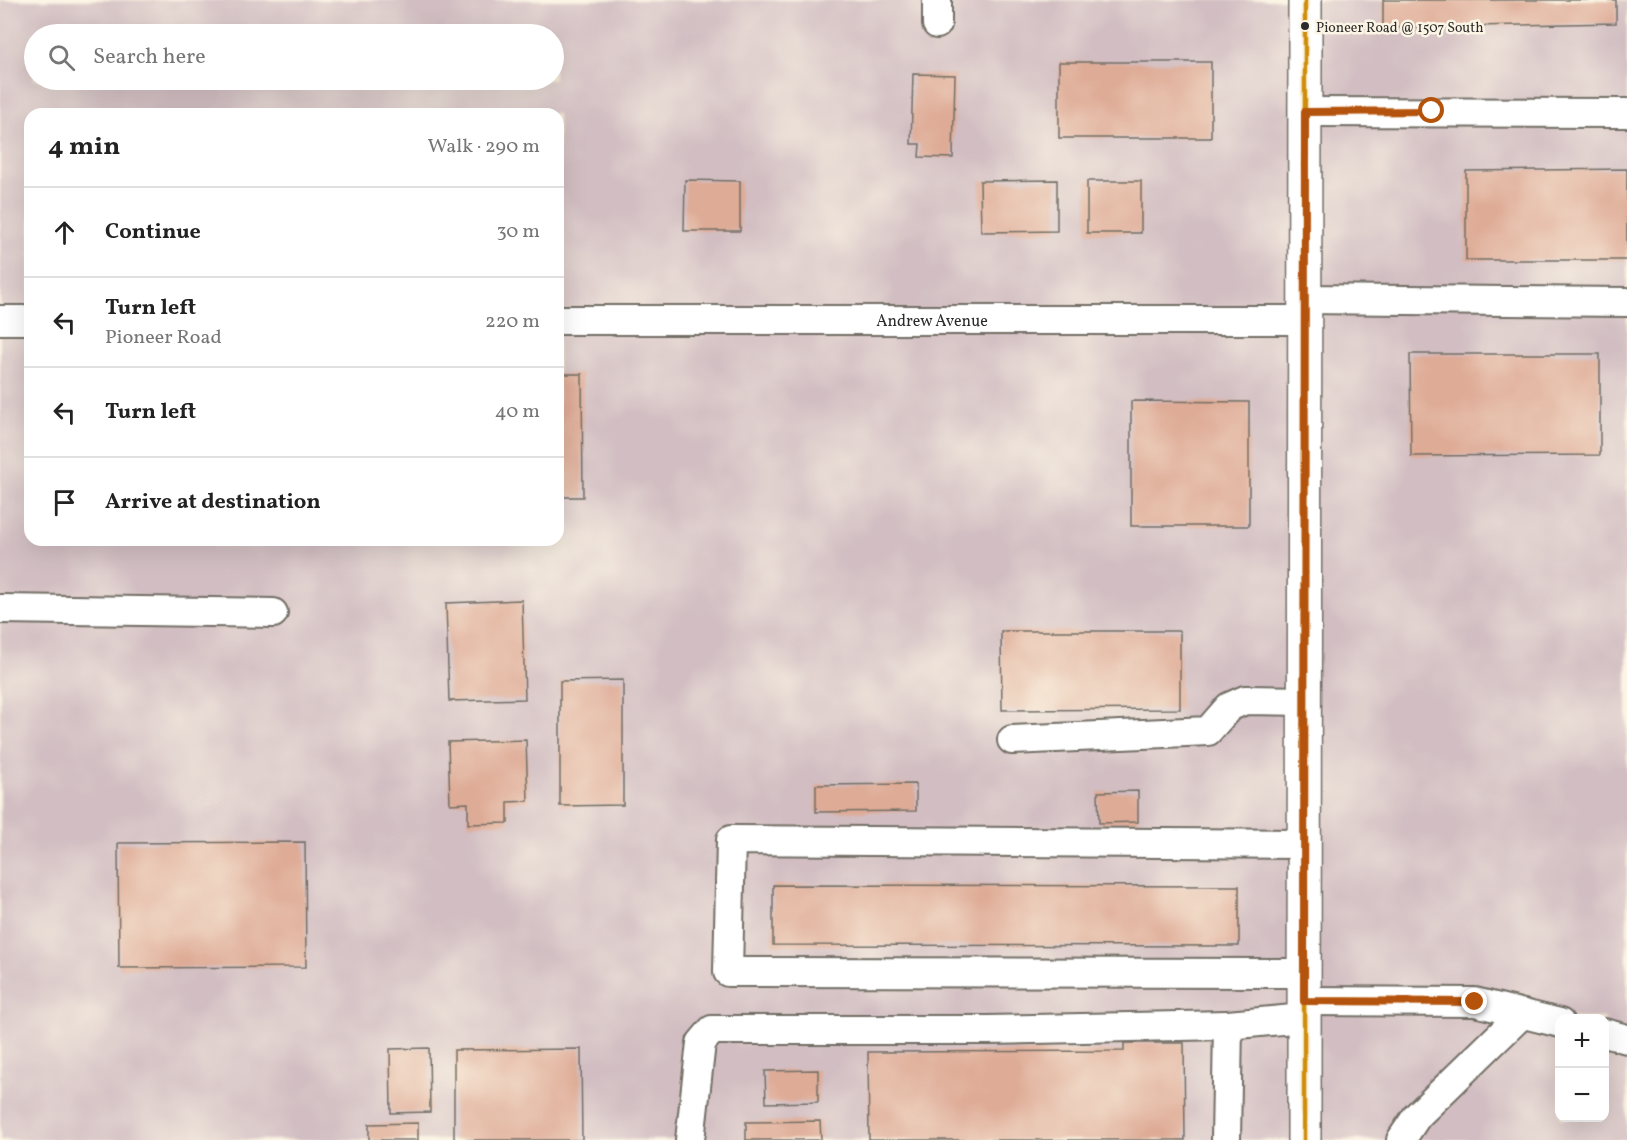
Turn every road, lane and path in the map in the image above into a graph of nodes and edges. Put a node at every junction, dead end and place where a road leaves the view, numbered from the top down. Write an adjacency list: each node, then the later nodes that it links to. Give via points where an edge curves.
1 (1305, 0): 2 (main road)
2 (1305, 112): 3 (street); 5 (main road)
3 (1627, 113)
4 (1627, 302): 5 (street, Andrew Avenue)
5 (1304, 309): 8 (street, Andrew Avenue); 11 (main road)
6 (0, 320): 7 (street)
7 (24, 320)
8 (564, 320)
9 (0, 609): 10 (street)
10 (273, 613)
11 (1304, 701): 12 (street, via 1245,700 1229,707 1208,731); 13 (main road)
12 (1012, 740)
13 (1304, 844): 14 (main road); 14 (street, via 732,840 728,972)
14 (1304, 997): 15 (street, via 1475,1002); 17 (street); 22 (main road)
15 (1522, 1014): 16 (street); 23 (street, via 1417,1116)
16 (1555, 1022)
17 (1228, 1025): 20 (street, via 1022,1030 712,1030 701,1042); 21 (street)
18 (1609, 1035): 19 (street)
19 (1627, 1039)
20 (690, 1140)
21 (1226, 1140)
22 (1304, 1140)
23 (1401, 1140)

